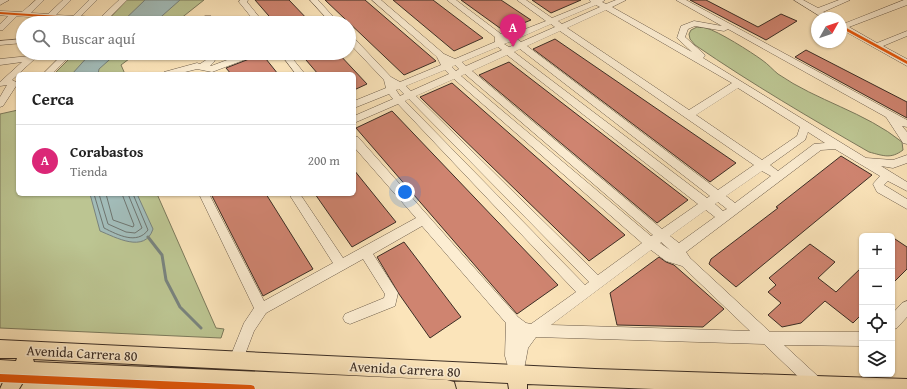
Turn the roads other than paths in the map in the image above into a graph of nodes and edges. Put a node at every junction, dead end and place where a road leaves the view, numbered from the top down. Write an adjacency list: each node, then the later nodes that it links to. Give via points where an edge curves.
1 (4, 0): 17 (street)
2 (40, 0): 21 (street)
3 (67, 0): 22 (street)
4 (93, 0): 23 (street)
5 (123, 0): 24 (street)
6 (244, 0): 25 (street)
7 (314, 0): 26 (street)
8 (376, 0): 42 (street)
9 (451, 0): 35 (street)
10 (521, 0): 27 (street)
11 (622, 0): 15 (street)
12 (680, 0): 33 (street)
13 (798, 0): 18 (street)
14 (846, 0): 18 (street)
15 (599, 2): 27 (street); 29 (street); 53 (street)
16 (907, 2): 28 (street)
17 (0, 3)
18 (818, 11)
19 (0, 13): 20 (street)
20 (15, 14): 21 (street); 30 (street)
21 (24, 15): 22 (street)
22 (45, 16)
23 (76, 16)
24 (107, 16)
25 (254, 16)
26 (329, 16)
27 (552, 21): 29 (street); 34 (street)
28 (847, 24)
29 (561, 27): 39 (street); 70 (street)
30 (0, 28)
31 (847, 29): 40 (street)
32 (907, 33): 40 (street)
33 (742, 34): 53 (street, via 694,22 684,28 681,38); 71 (street)
34 (511, 38): 35 (street); 39 (street)
35 (499, 40): 41 (street); 50 (street)
36 (16, 41): 37 (street)
37 (0, 43)
38 (356, 45): 60 (street)
39 (520, 46): 41 (street); 86 (street)
40 (877, 46): 51 (street)
41 (508, 51): 54 (street); 87 (street)
42 (441, 56): 50 (street); 52 (street)
43 (16, 59): 49 (street)
44 (29, 60): 62 (street)
45 (62, 60): 56 (street)
46 (211, 60): 55 (street)
47 (236, 60): 55 (street)
48 (290, 60): 58 (street)
49 (0, 62)
50 (456, 62): 52 (street); 54 (street)
51 (907, 63)
52 (446, 66): 59 (street); 64 (street)
53 (712, 67): 63 (street)
54 (465, 70): 59 (street); 92 (street)
55 (207, 71): 57 (street, via 191,67)
56 (49, 72)
57 (173, 72)
58 (299, 72)
59 (455, 75): 66 (street); 93 (street)
60 (388, 79): 64 (street); 65 (street)
61 (16, 83): 62 (street); 68 (street)
62 (1, 84)
63 (737, 84): 70 (street); 74 (street)
64 (401, 86): 65 (street); 66 (street)
65 (391, 90): 67 (street); 69 (street)
66 (410, 95): 67 (street); 97 (street)
67 (399, 100): 72 (street); 98 (street)
68 (0, 104)
69 (356, 105)
70 (689, 115): 80 (street)
71 (890, 115): 73 (street); 75 (street)
72 (356, 119)
73 (907, 124)
74 (805, 126): 77 (street); 80 (street, via 801,138)
75 (907, 140)
76 (356, 142): 91 (street)
77 (836, 145): 78 (street); 82 (street, via 818,147)
78 (860, 159): 79 (street, via 894,164); 81 (street)
79 (907, 159)
80 (763, 165): 82 (street); 86 (street)
81 (887, 175): 83 (street); 88 (street, via 878,184 881,189)
82 (778, 176): 89 (street)
83 (907, 187)
84 (205, 196): 100 (street)
85 (295, 196): 96 (street)
86 (718, 196): 87 (street); 89 (street)
87 (707, 204): 90 (street); 92 (street)
88 (907, 205)
89 (735, 208): 90 (street)
90 (724, 217): 95 (street)
91 (423, 220): 94 (street); 103 (street)
92 (662, 235): 93 (street); 95 (street)
93 (651, 243): 95 (street); 97 (street)
94 (365, 252): 96 (street); 101 (street, via 392,293 390,302)
95 (675, 253): 105 (street)
96 (341, 265): 100 (street)
97 (598, 283): 98 (street)
98 (585, 293): 104 (street)
99 (907, 306): 102 (street)
100 (261, 309): 108 (street)
101 (350, 318)
102 (895, 320)
103 (512, 321): 104 (street); 111 (street, via 512,356)
104 (533, 332): 105 (street); 111 (street, via 522,345)
105 (767, 338): 106 (street); 112 (street)
106 (859, 339)
107 (16, 349): 108 (main road, Avenida Carrera 80); 109 (main road)
108 (236, 360): 110 (main road); 111 (main road, Avenida Carrera 80)
109 (6, 370): 110 (main road, Avenida Carrera 80); 114 (main road)
110 (229, 379): 115 (main road, Avenida Carrera 80)
111 (517, 382): 112 (main road, Avenida Carrera 80)
112 (817, 385): 113 (main road, Avenida Carrera 80)
113 (907, 388)
114 (9, 389)
115 (447, 389)

